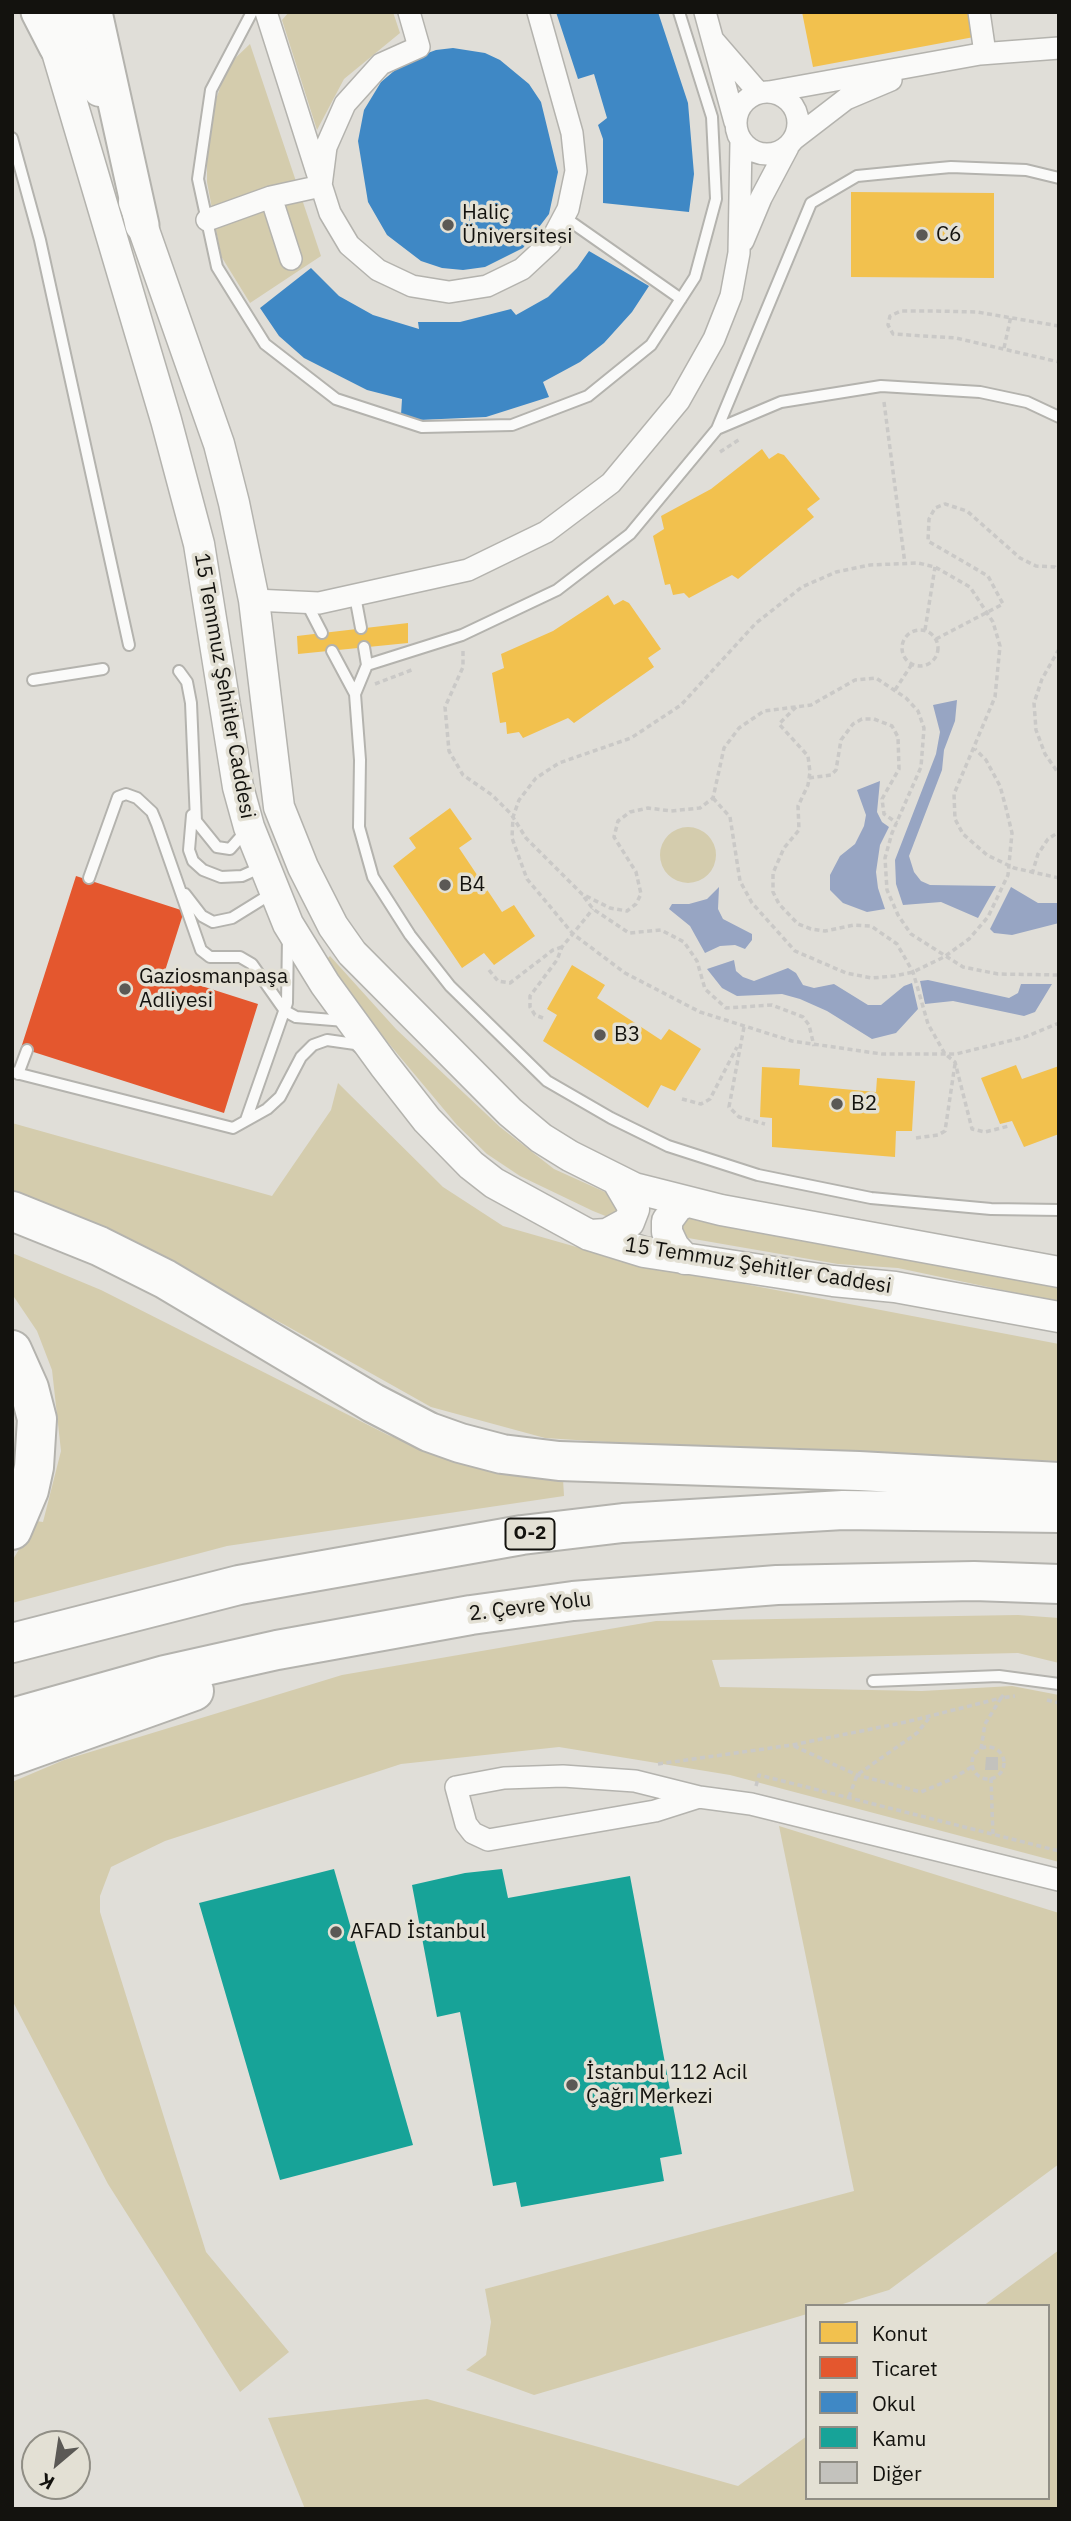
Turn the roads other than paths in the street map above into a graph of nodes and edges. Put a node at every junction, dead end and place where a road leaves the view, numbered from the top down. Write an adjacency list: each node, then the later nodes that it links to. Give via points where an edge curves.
1 (38, 12): 13 (main road)
2 (45, 12): 13 (main road, 15 Temmuz Şehitler Caddesi)
3 (74, 12): 26 (main road, 15 Temmuz Şehitler Caddesi)
4 (95, 12): 26 (main road)
5 (252, 12): 25 (lane, via 211,90 198,179)
6 (266, 12): 22 (street)
7 (409, 12): 22 (street, via 419,47 381,64 345,104 326,147)
8 (538, 12): 24 (street, via 572,132 576,171)
9 (680, 12): 29 (lane, via 712,117 716,199 695,277)
10 (705, 12): 12 (street)
11 (979, 12): 15 (street)
12 (710, 36): 17 (street); 18 (street)
13 (55, 47): 46 (main road, 15 Temmuz Şehitler Caddesi, via 200,544)
14 (1059, 48): 15 (street)
15 (985, 53): 16 (street)
16 (925, 65): 17 (street); 20 (street, via 846,99)
17 (764, 92): 18 (street, via 742,103); 20 (street, via 779,94 794,108 798,129)
18 (738, 132): 20 (street, via 748,149 768,155); 27 (street)
19 (12, 138): 37 (lane, via 54,301)
20 (791, 143): 27 (street, via 761,198)
21 (1059, 178): 31 (lane, via 1026,170 951,167 857,176 811,203)
22 (321, 186): 23 (street); 24 (street, via 349,245 378,270 412,286 449,292 487,286 522,269 550,243)
23 (271, 197): 25 (street); 28 (street)
24 (564, 217): 29 (lane)
25 (207, 220): 29 (lane, via 217,267 265,344 336,399 422,427 512,425 588,396 651,345)
26 (142, 225): 33 (main road, 15 Temmuz Şehitler Caddesi, via 219,444)
27 (739, 253): 32 (street, via 731,296 714,340 679,401 611,484 546,532 468,569)
28 (291, 259)
29 (681, 299)
30 (1059, 416): 31 (lane, via 1027,402 980,391 881,386 781,402)
31 (717, 429): 40 (lane, via 630,534 557,590 463,635)
32 (355, 596): 34 (street); 35 (lane)
33 (254, 600): 34 (street); 57 (main road, 15 Temmuz Şehitler Caddesi, via 279,807 333,926 387,990 510,1112 550,1144)
34 (306, 602): 36 (lane)
35 (361, 628)
36 (322, 633)
37 (129, 645)
38 (364, 647): 40 (lane)
39 (332, 651): 44 (lane)
40 (367, 665): 44 (lane)
41 (103, 669): 43 (lane)
42 (180, 671): 45 (lane, via 191,703)
43 (33, 680)
44 (355, 694): 59 (lane, via 359,827 373,877 450,986 547,1081 668,1146 758,1175 871,1198)
45 (193, 802): 46 (lane, via 196,821 217,847 230,849); 48 (lane, via 189,850 193,861 221,877)
46 (248, 827): 48 (main road, 15 Temmuz Şehitler Caddesi)
47 (89, 878): 49 (lane, via 112,807 126,794 152,812)
48 (268, 879): 49 (lane, via 232,918 213,922 202,916); 50 (main road, 15 Temmuz Şehitler Caddesi)
49 (181, 889): 51 (lane, via 201,950 210,957 240,957 252,964)
50 (288, 924): 51 (lane); 52 (main road, 15 Temmuz Şehitler Caddesi)
51 (285, 1010): 52 (lane, via 296,1017 338,1018); 56 (lane)
52 (354, 1025): 54 (main road, 15 Temmuz Şehitler Caddesi)
53 (27, 1050): 55 (lane)
54 (384, 1065): 56 (lane, via 355,1044 327,1040 313,1045 301,1057 280,1097); 62 (main road, 15 Temmuz Şehitler Caddesi, via 471,1165 494,1183)
55 (15, 1073): 56 (lane, via 211,1125 233,1128)
56 (246, 1120)
57 (617, 1180): 58 (main road, 15 Temmuz Şehitler Caddesi); 62 (main road, via 634,1209 629,1222 607,1234)
58 (687, 1202): 64 (main road, via 667,1221 674,1247); 65 (main road, 15 Temmuz Şehitler Caddesi)
59 (1059, 1210)
60 (12, 1211): 63 (highway)
61 (12, 1224): 63 (highway)
62 (590, 1235): 64 (main road, 15 Temmuz Şehitler Caddesi)
63 (79, 1238): 68 (highway, via 214,1305 373,1403 429,1432 470,1446 559,1461)
64 (685, 1259): 66 (main road, 15 Temmuz Şehitler Caddesi, via 895,1287)
65 (1059, 1272)
66 (1059, 1317)
67 (12, 1350): 70 (highway, via 37,1419 29,1490)
68 (1059, 1482)
69 (1059, 1513): 73 (highway, O-2, via 843,1510 548,1532 252,1582)
70 (12, 1530)
71 (1059, 1584): 72 (highway, 2. Çevre Yolu, via 872,1582 680,1591 573,1601)
72 (365, 1633): 76 (highway, 2. Çevre Yolu, via 165,1675); 77 (highway)
73 (12, 1643)
74 (873, 1681): 75 (lane, via 1017,1677)
75 (1059, 1684)
76 (12, 1718)
77 (12, 1756)
78 (699, 1797): 78 (street, via 654,1811 488,1840 466,1824 456,1787 504,1778 563,1776 635,1781); 79 (street, via 751,1804)
79 (1059, 1880)

